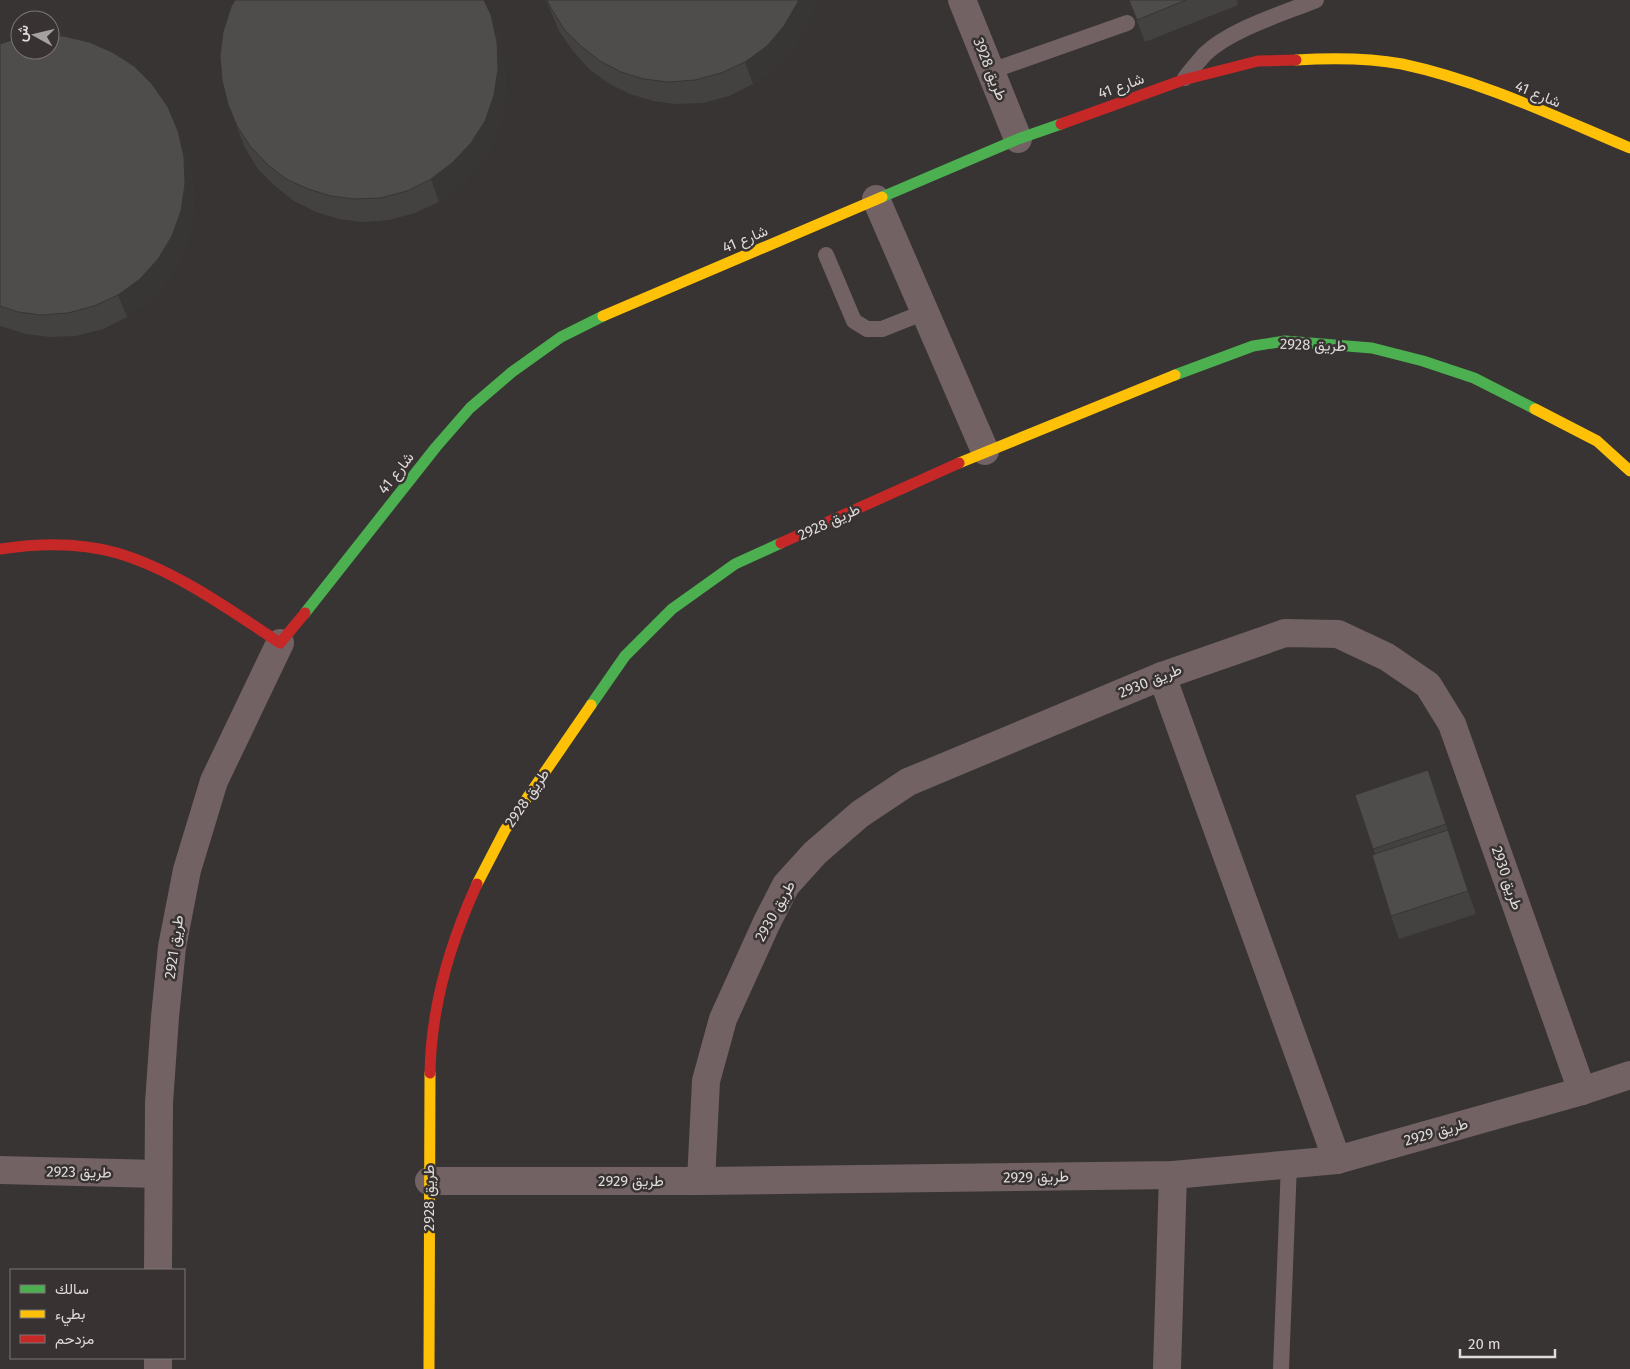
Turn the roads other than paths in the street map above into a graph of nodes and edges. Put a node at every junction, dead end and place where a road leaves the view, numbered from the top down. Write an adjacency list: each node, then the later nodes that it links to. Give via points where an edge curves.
1 (962, 0): 4 (street, طريق 3928)
2 (1316, 0): 5 (lane, via 1225,40 1206,54)
3 (1127, 23): 4 (lane)
4 (991, 71): 6 (street, طريق 3928)
5 (1183, 80): 6 (street, شارع 41); 7 (street, شارع 41, via 1258,61 1335,58 1401,64 1467,81)
6 (1018, 139): 8 (street, شارع 41)
7 (1630, 148)
8 (876, 199): 10 (street); 14 (street, شارع 41, via 611,312 561,337 512,372 470,408 436,447)
9 (826, 255): 10 (lane, via 854,321 867,329 882,329)
10 (925, 312): 11 (street)
11 (985, 451): 12 (street, طريق 2928, via 1220,357 1253,346 1285,341 1372,348 1474,378 1597,441); 24 (street, طريق 2928, via 735,564 672,608 625,656 505,830 488,859 462,921 442,986 435,1027 430,1070)
12 (1630, 471)
13 (0, 549): 14 (street, via 58,544 95,548 130,557 207,595)
14 (280, 643): 21 (street, طريق 2921, via 214,781 187,870 172,947 165,1016)
15 (1162, 676): 17 (street, طريق 2930, via 1285,633 1338,634 1387,657 1428,685 1452,724); 18 (street); 23 (street, طريق 2930, via 908,782 860,814 815,853 786,885 723,1019 706,1080)
16 (1630, 1075): 17 (street, طريق 2929)
17 (1582, 1091): 18 (street, طريق 2929)
18 (1337, 1160): 19 (street, طريق 2929)
19 (1289, 1164): 22 (street, طريق 2929); 28 (lane)
20 (0, 1170): 21 (street, طريق 2923)
21 (158, 1174): 25 (street, طريق 2921)
22 (1173, 1175): 23 (street, طريق 2929); 27 (street)
23 (701, 1181): 24 (street, طريق 2929)
24 (429, 1182): 26 (street, طريق 2928)
25 (158, 1269)
26 (429, 1369)
27 (1167, 1369)
28 (1281, 1369)

